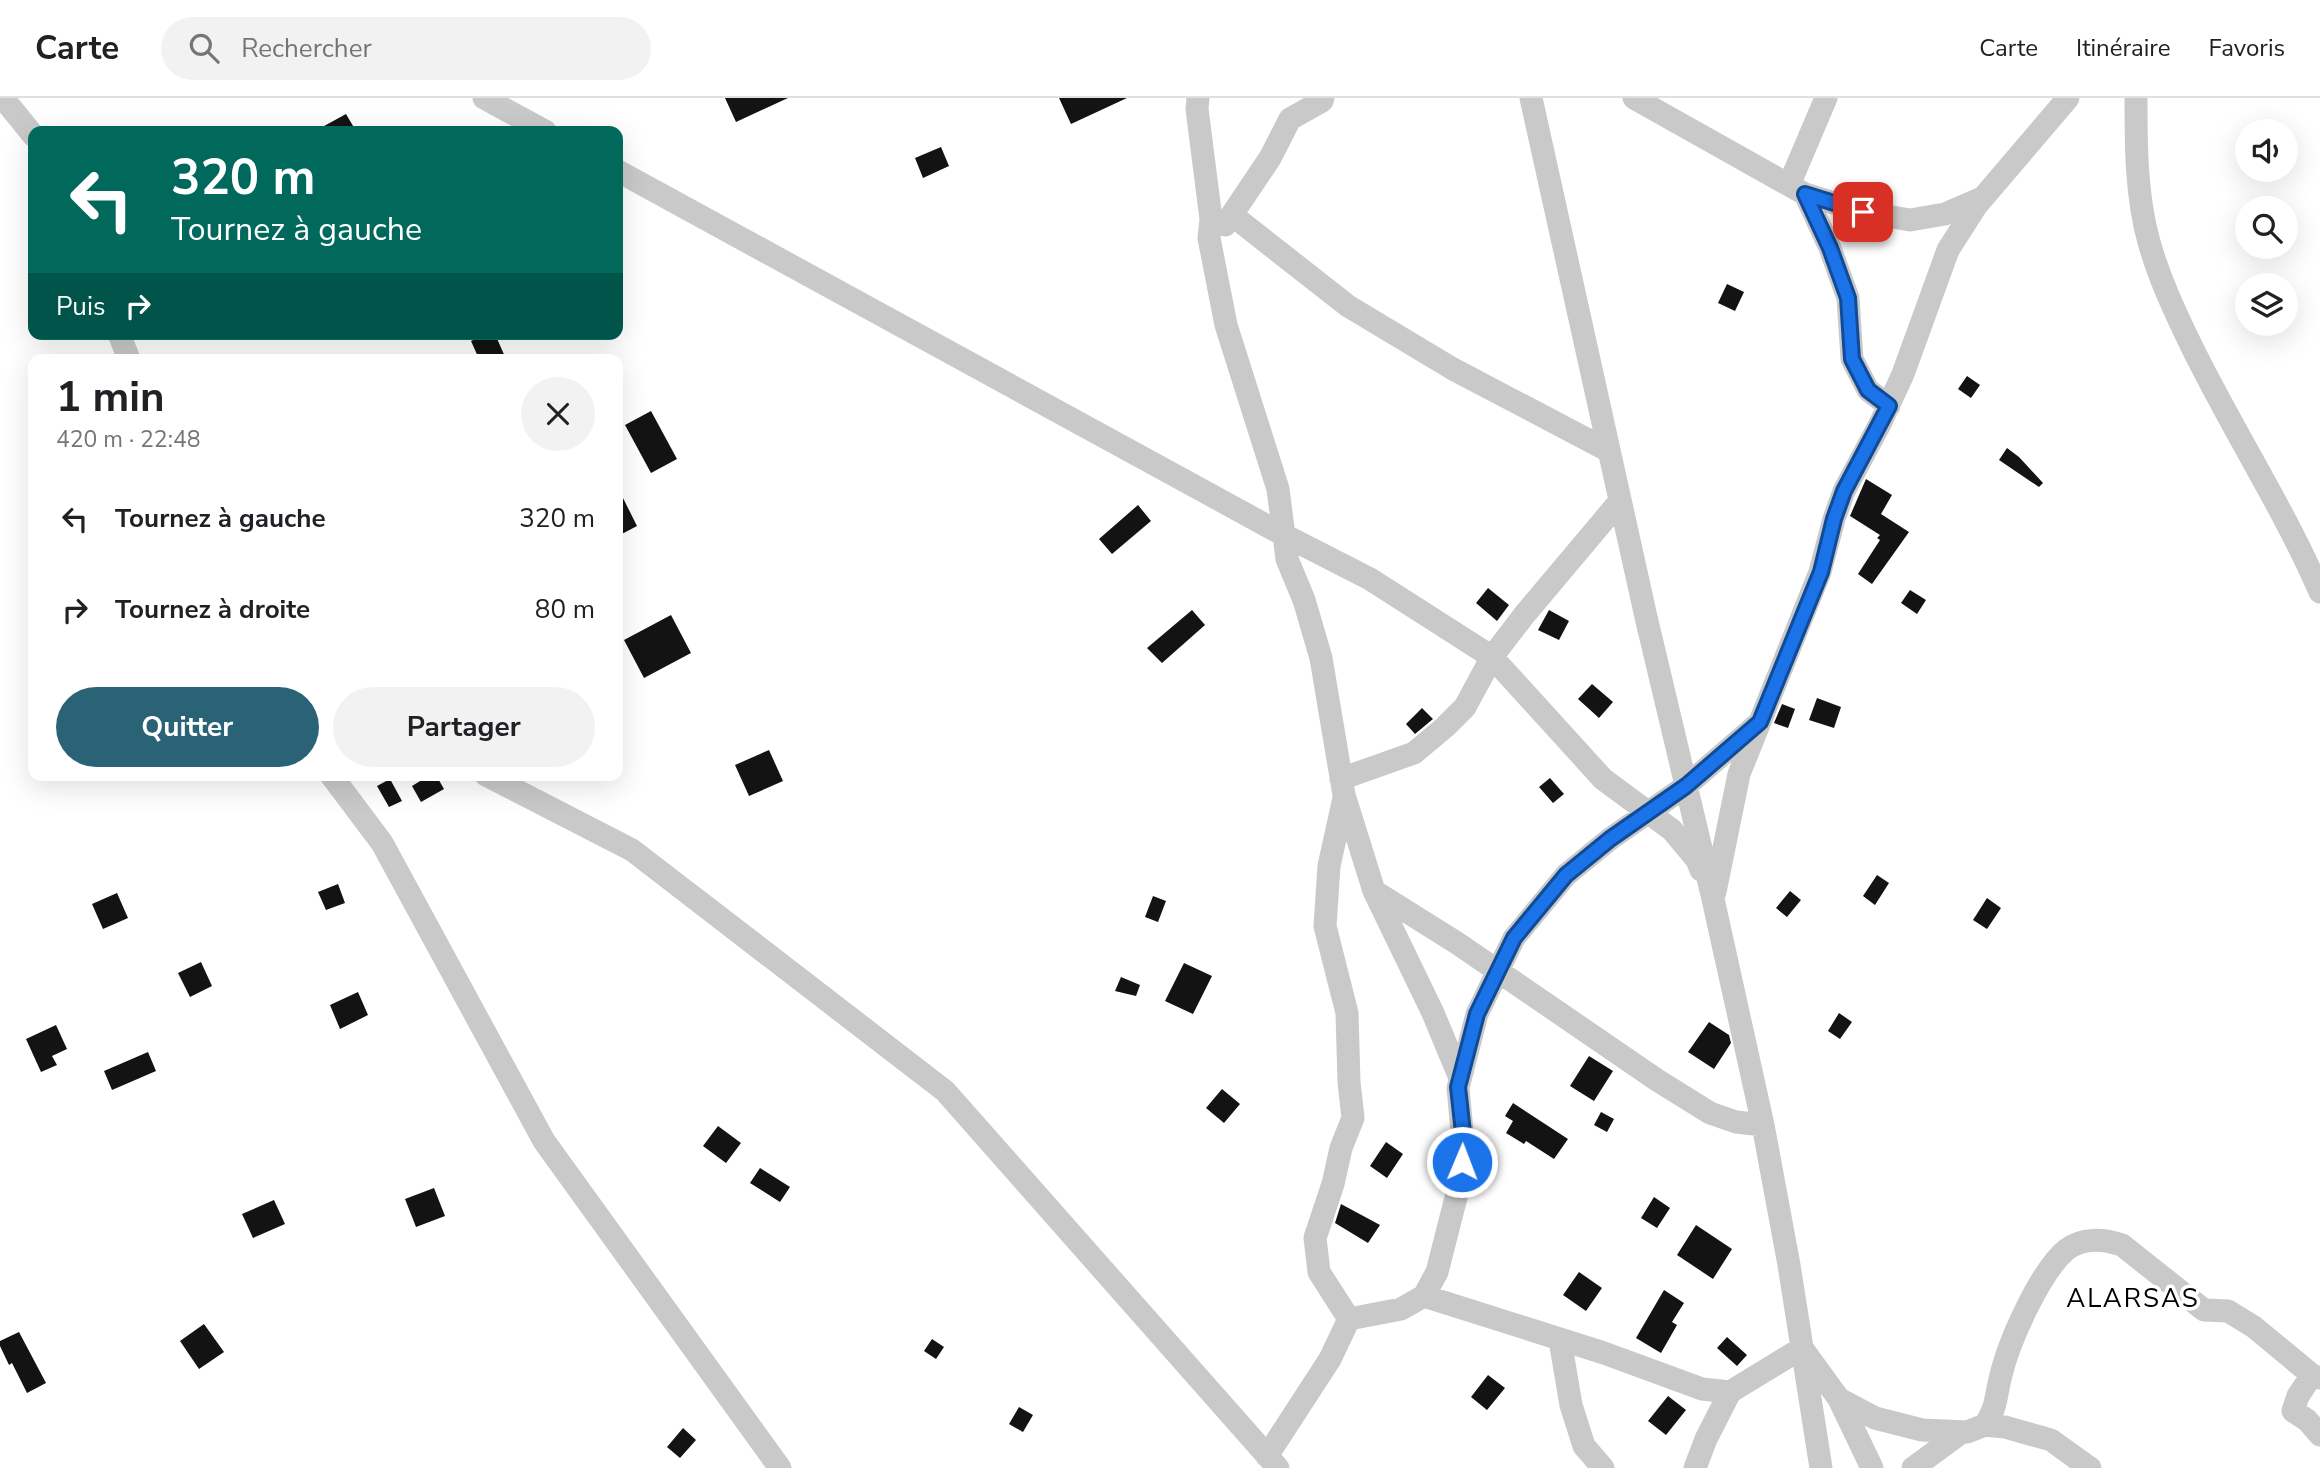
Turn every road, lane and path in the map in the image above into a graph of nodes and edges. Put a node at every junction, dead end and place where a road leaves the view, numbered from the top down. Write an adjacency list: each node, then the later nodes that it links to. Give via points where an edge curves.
1 (3, 98): 11 (street)
2 (484, 98): 10 (street)
3 (1198, 98): 16 (street)
4 (1323, 98): 15 (street, via 1290,119)
5 (1531, 98): 18 (street)
6 (1826, 98): 13 (street)
7 (2068, 98): 14 (street)
8 (2136, 98): 21 (street, via 2138,177 2146,227 2168,298)
9 (1639, 99): 13 (street)
10 (536, 126)
11 (28, 129)
12 (623, 174): 20 (street)
13 (1797, 190): 14 (street, via 1863,212 1910,220 1945,214); 17 (street, via 1830,248 1848,298 1852,359 1868,390)
14 (1982, 198): 17 (street, via 1948,250)
15 (1232, 215): 16 (street); 18 (street, via 1348,306 1453,369)
16 (1210, 244): 20 (street, via 1226,325 1278,489)
17 (1889, 406): 23 (street, via 1844,491 1821,572)
18 (1609, 451): 19 (street)
19 (1620, 501): 22 (street); 26 (street)
20 (1282, 534): 22 (street, via 1370,579); 27 (street, via 1321,658)
21 (2320, 592)
22 (1492, 657): 27 (street, via 1465,707 1414,754); 28 (street, via 1603,779)
23 (1760, 722): 26 (street); 30 (street, via 1739,774)
24 (335, 781): 45 (street, via 382,844 544,1140)
25 (498, 781): 44 (street, via 632,850 945,1091)
26 (1686, 786): 28 (street); 30 (street)
27 (1343, 787): 29 (street); 35 (street, via 1329,866 1325,926 1347,1013 1353,1118 1315,1238 1319,1272)
28 (1648, 813): 30 (street, via 1672,830 1697,860); 31 (street, via 1566,875 1514,938)
29 (1374, 891): 31 (street); 32 (street)
30 (1713, 898): 33 (street)
31 (1499, 971): 32 (street, via 1477,1014); 33 (street, via 1710,1113)
32 (1460, 1078): 34 (street, via 1464,1142 1460,1182 1437,1272)
33 (1763, 1125): 37 (street)
34 (1424, 1296): 35 (street, via 1401,1309); 36 (street)
35 (1349, 1319): 44 (street)
36 (1560, 1340): 39 (street, via 1702,1389); 46 (street, via 1571,1405 1584,1446)
37 (1802, 1348): 39 (street); 40 (street); 48 (street)
38 (2316, 1376): 41 (street, via 2228,1311 2204,1310 2122,1245 2083,1241 2066,1250 2033,1297 2001,1373 1995,1409); 43 (street, via 2298,1396 2294,1411)
39 (1730, 1392): 47 (street)
40 (1839, 1399): 42 (street, via 1875,1418 1922,1430); 49 (street)
41 (1985, 1425): 42 (street); 51 (street, via 2052,1440)
42 (1962, 1432): 50 (street)
43 (2320, 1435)
44 (1272, 1462)
45 (780, 1468)
46 (1604, 1468)
47 (1695, 1468)
48 (1821, 1468)
49 (1872, 1468)
50 (1913, 1468)
51 (2090, 1468)

